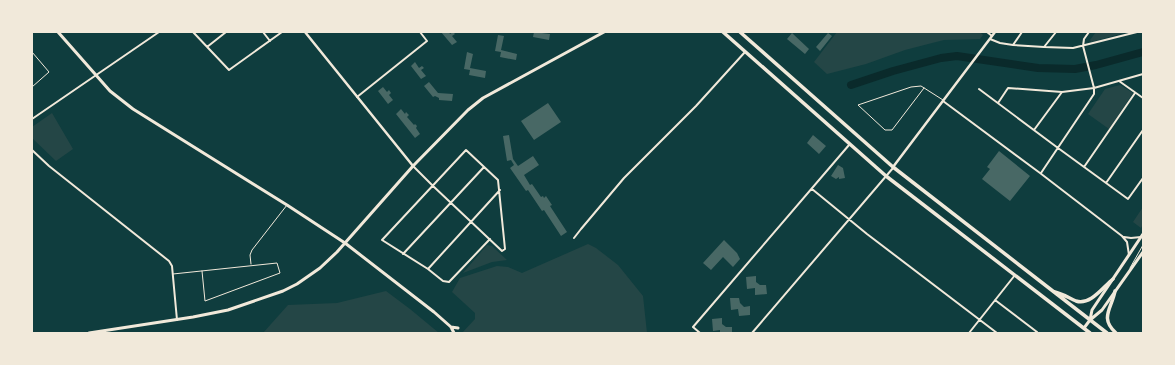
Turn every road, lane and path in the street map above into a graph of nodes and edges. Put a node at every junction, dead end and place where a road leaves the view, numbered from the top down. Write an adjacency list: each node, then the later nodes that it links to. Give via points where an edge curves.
1 (58, 32): 27 (main road)
2 (159, 32): 27 (street)
3 (193, 32): 22 (street)
4 (226, 32): 22 (street)
5 (263, 32): 19 (street)
6 (282, 32): 19 (street)
7 (305, 32): 35 (street)
8 (420, 32): 35 (street, via 427,42)
9 (604, 32): 45 (main road, via 482,98)
10 (723, 32): 25 (main road)
11 (740, 32): 47 (main road)
12 (987, 32): 18 (street)
13 (995, 32): 18 (street)
14 (1022, 32): 20 (street)
15 (1056, 32): 23 (street)
16 (1089, 32): 21 (street)
17 (1137, 32): 21 (street)
18 (991, 37): 20 (street, via 1000,43); 37 (street)
19 (270, 41): 22 (street, via 229,70)
20 (1013, 44): 23 (street)
21 (1083, 46): 23 (street); 31 (street)
22 (207, 47)
23 (1044, 47)
24 (32, 52): 29 (lane, via 49,72)
25 (745, 52): 42 (main road); 62 (street, via 696,106 624,178)
26 (1143, 74): 28 (street)
27 (95, 76): 39 (street); 57 (main road, via 133,109)
28 (1119, 81): 31 (street); 34 (street)
29 (32, 87)
30 (924, 88): 30 (lane, via 892,130 885,130 858,105 911,87); 37 (lane)
31 (1094, 88): 33 (street); 43 (street, via 1094,94)
32 (979, 89): 38 (street)
33 (1062, 92): 38 (street, via 1008,88); 40 (street)
34 (1135, 93): 36 (street); 48 (street)
35 (357, 97): 45 (street)
36 (1143, 98)
37 (943, 101): 47 (street); 49 (street)
38 (998, 103): 40 (street)
39 (32, 119)
40 (1034, 130): 43 (street)
41 (1143, 130): 52 (street)
42 (850, 144): 50 (main road); 54 (street)
43 (1058, 148): 48 (street); 49 (street)
44 (32, 150): 75 (street, via 169,261)
45 (413, 166): 53 (street); 64 (main road)
46 (484, 167): 53 (street, via 466,150); 55 (street, via 498,180); 56 (street)
47 (893, 167): 50 (street); 79 (main road)
48 (1084, 167): 52 (street)
49 (1040, 173): 61 (street)
50 (886, 176): 58 (street); 76 (main road)
51 (1143, 178): 52 (street, via 1128,198)
52 (1106, 183)
53 (433, 186): 56 (street); 67 (street, via 382,240)
54 (812, 189): 58 (street); 90 (street, via 693,327)
55 (500, 190): 59 (street); 63 (street, via 505,249 502,251)
56 (451, 203): 59 (street); 67 (street)
57 (287, 205): 64 (main road); 71 (lane, via 252,250)
58 (848, 219): 82 (street); 91 (street)
59 (471, 222): 63 (street); 72 (street)
60 (1142, 235): 61 (street, via 1131,238); 68 (main road)
61 (1122, 236): 68 (street, via 1127,242)
62 (574, 238)
63 (490, 239): 72 (street, via 449,282 443,281)
64 (346, 243): 81 (main road, via 320,268 283,291 228,310); 84 (main road)
65 (1143, 245): 74 (lane)
66 (1143, 252): 70 (main road)
67 (404, 254): 72 (street)
68 (1129, 255): 77 (main road)
69 (1143, 259): 70 (street)
70 (1138, 260): 74 (main road)
71 (251, 265): 73 (lane); 73 (lane, via 277,263 280,274 206,301)
72 (428, 269)
73 (202, 271): 75 (lane)
74 (1129, 271): 78 (main road)
75 (173, 274): 81 (street)
76 (1015, 275): 80 (street); 86 (main road)
77 (1113, 279): 79 (main road, via 1087,302 1080,302); 83 (main road, via 1092,310)
78 (1115, 291): 83 (main road, via 1098,314); 97 (main road, via 1107,320)
79 (1054, 292): 83 (main road)
80 (994, 300): 82 (street); 87 (street)
81 (177, 320): 88 (main road)
82 (979, 320): 92 (street); 93 (street)
83 (1090, 320): 86 (main road); 96 (main road)
84 (451, 326): 85 (main road); 89 (main road)
85 (458, 328)
86 (1084, 328): 94 (street); 95 (main road)
87 (1036, 332)
88 (89, 333)
89 (454, 333)
90 (700, 333)
91 (752, 333)
92 (969, 333)
93 (996, 333)
94 (1081, 333)
95 (1090, 333)
96 (1107, 333)
97 (1116, 333)

